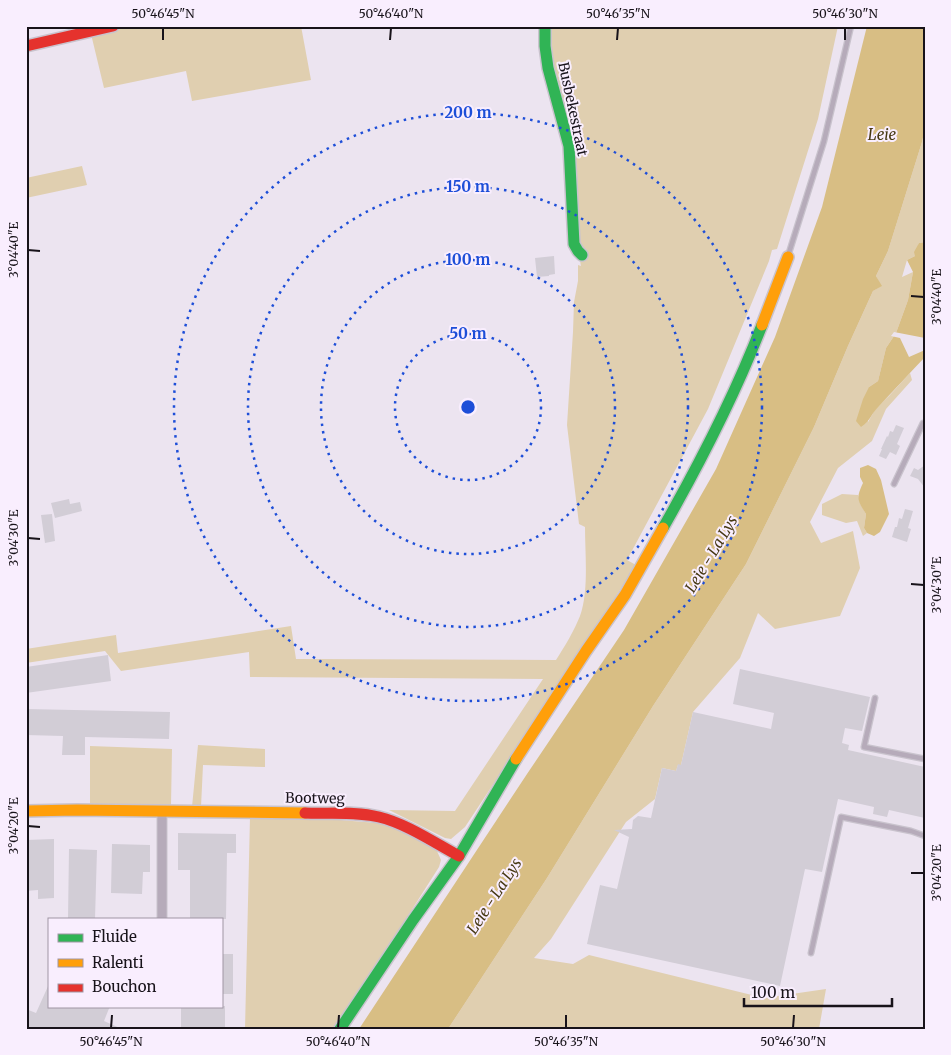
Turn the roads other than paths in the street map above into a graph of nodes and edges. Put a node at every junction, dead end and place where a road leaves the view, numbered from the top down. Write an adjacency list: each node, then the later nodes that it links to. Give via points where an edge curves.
1 (113, 26): 4 (street)
2 (545, 26): 5 (street, Busbekestraat, via 548,68 569,146 574,244)
3 (852, 26): 6 (lane, via 824,141)
4 (26, 46)
5 (582, 254)
6 (788, 257): 14 (street, via 758,335 685,489 624,595 512,766)
7 (925, 423): 8 (lane)
8 (894, 484)
9 (875, 698): 10 (lane, via 864,747)
10 (925, 759)
11 (26, 811): 12 (street, Bootweg)
12 (162, 812): 14 (street, Bootweg, via 380,816); 15 (street)
13 (925, 836): 16 (lane, via 911,830 841,816)
14 (459, 856): 17 (street)
15 (162, 918)
16 (811, 953)
17 (340, 1029)

